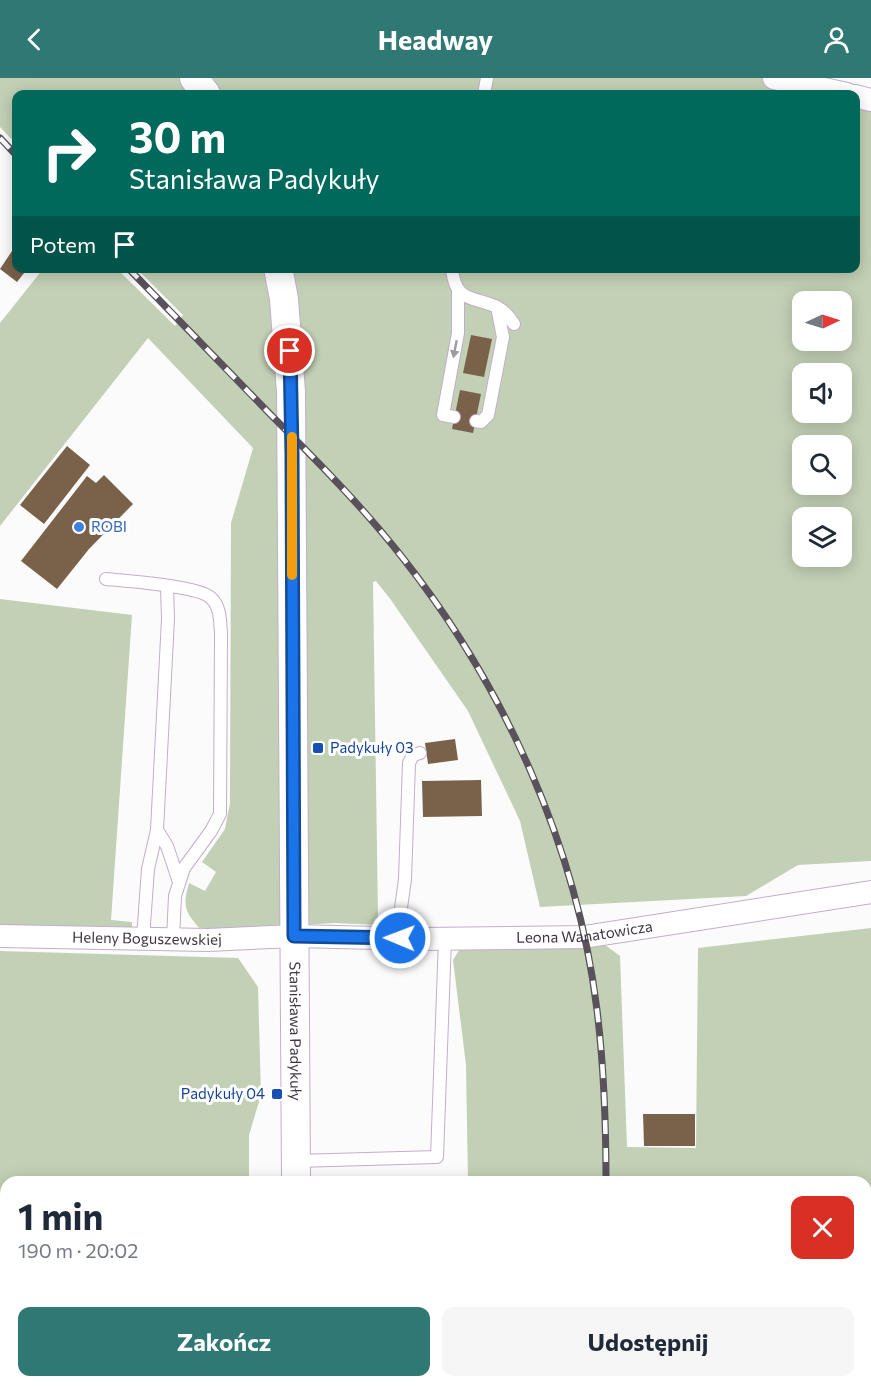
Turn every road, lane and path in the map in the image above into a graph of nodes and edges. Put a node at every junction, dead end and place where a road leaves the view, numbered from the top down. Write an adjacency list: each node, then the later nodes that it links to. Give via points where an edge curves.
1 (774, 78): 2 (street)
2 (829, 90)
3 (279, 273): 17 (street, Stanisława Padykuły, via 291,392)
4 (452, 273): 5 (lane)
5 (458, 290): 6 (lane, via 470,299); 8 (lane, one-way to 8, via 458,333 443,415)
6 (498, 307): 7 (lane); 9 (lane, via 503,337 488,415 481,422)
7 (514, 324)
8 (454, 417)
9 (476, 421)
10 (106, 579): 11 (lane)
11 (167, 587): 13 (lane); 14 (lane, via 211,598 219,611 221,634 220,814)
12 (420, 753): 19 (lane, via 413,755 409,763)
13 (157, 830): 14 (lane); 18 (lane, via 148,869)
14 (179, 882): 20 (lane)
15 (871, 892): 21 (street, Leona Wanatowicza, via 584,938)
16 (0, 936): 18 (street, Heleny Boguszewskiej)
17 (294, 936): 19 (street, Leona Wanatowicza); 20 (street, Heleny Boguszewskiej); 22 (street, Stanisława Padykuły)
18 (143, 938): 20 (street, Heleny Boguszewskiej)
19 (400, 938): 21 (street, Leona Wanatowicza)
20 (173, 939)
21 (445, 939): 22 (lane, via 437,1157)
22 (296, 1171)

